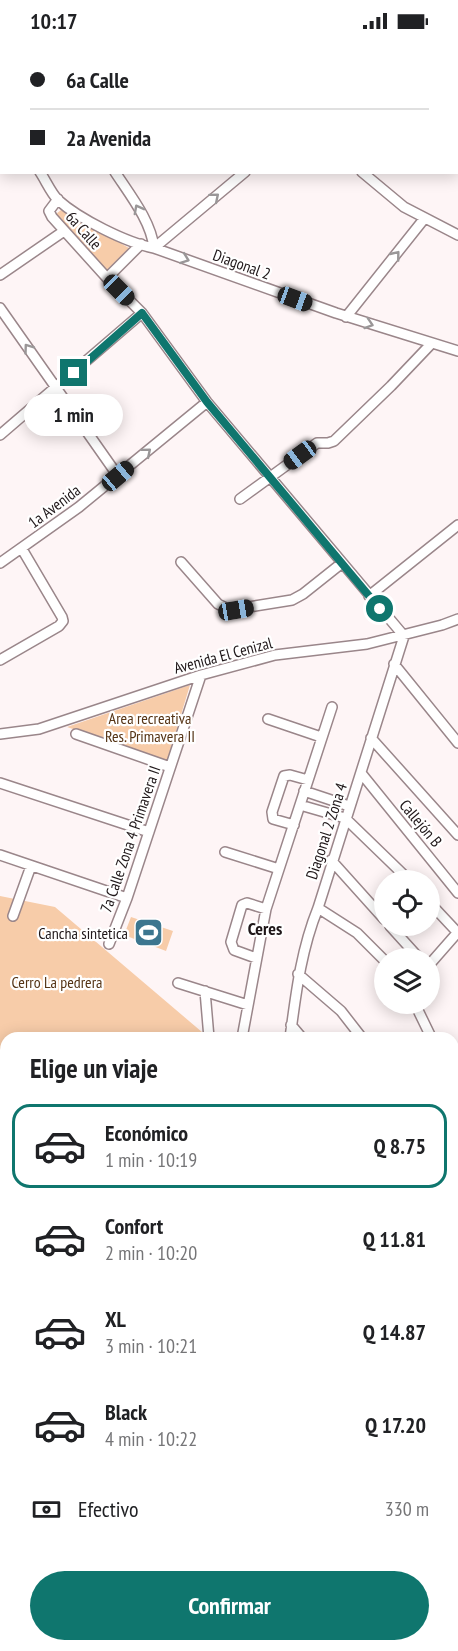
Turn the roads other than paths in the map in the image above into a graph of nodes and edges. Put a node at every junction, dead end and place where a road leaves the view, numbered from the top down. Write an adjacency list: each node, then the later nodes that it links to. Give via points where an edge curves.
1 (41, 174): 5 (street, 6a Calle)
2 (117, 174): 9 (street, one-way to 2)
3 (242, 174): 11 (street, one-way to 3)
4 (364, 174): 6 (street)
5 (58, 199): 7 (street, 6a Calle, via 50,207 50,214); 10 (street, Diagonal 2, via 90,221)
6 (424, 219): 8 (street); 16 (street, one-way to 6)
7 (64, 231): 12 (street); 13 (street, 6a Calle)
8 (458, 235)
9 (153, 236): 10 (street); 11 (street)
10 (139, 245): 11 (street, Diagonal 2); 13 (street)
11 (154, 248): 16 (street, Diagonal 2, one-way to 16)
12 (0, 275)
13 (107, 278): 15 (street, 6a Calle)
14 (0, 308): 19 (street, one-way to 14)
15 (142, 313): 19 (street); 20 (street, 6a Calle)
16 (346, 317): 17 (street, Diagonal 2, one-way to 17)
17 (431, 344): 18 (street, Diagonal 2); 23 (street, via 334,441 317,442)
18 (458, 351)
19 (57, 387): 21 (street); 22 (street)
20 (207, 402): 22 (street, 1a Avenida, one-way to 20); 23 (street, 6a Calle)
21 (0, 435)
22 (118, 476): 26 (street, 1a Avenida)
23 (271, 476): 24 (street); 29 (street, 6a Calle)
24 (240, 499)
25 (458, 525): 30 (street)
26 (22, 549): 28 (street, 1a Avenida); 33 (street, via 63,621)
27 (181, 562): 29 (street, via 218,604 230,610 292,600)
28 (0, 563)
29 (342, 563): 30 (street, 6a Calle)
30 (369, 596): 32 (street, 6a Calle)
31 (458, 619): 32 (street, Avenida El Cenizal)
32 (404, 636): 34 (street, Diagonal 2 Zona 4); 35 (street, Avenida El Cenizal, via 275,655)
33 (0, 660)
34 (394, 664): 41 (street, Diagonal 2 Zona 4); 42 (street)
35 (201, 675): 38 (street, Avenida El Cenizal, via 39,729); 43 (street, 7a Calle Zona 4 Primavera II)
36 (332, 707): 40 (street)
37 (268, 719): 40 (street)
38 (0, 734)
39 (76, 734): 43 (street)
40 (321, 737): 45 (street)
41 (371, 738): 44 (street, Diagonal 2 Zona 4); 53 (street)
42 (458, 742)
43 (170, 767): 52 (street, 7a Calle Zona 4 Primavera II)
44 (360, 773): 49 (street, Diagonal 2 Zona 4); 60 (street, Callejón B)
45 (308, 780): 47 (street); 51 (street, via 288,774 283,777 272,812 273,819)
46 (0, 783): 52 (street)
47 (304, 791): 48 (street); 49 (street)
48 (300, 805): 50 (street); 51 (street)
49 (349, 806): 50 (street, Diagonal 2 Zona 4)
50 (345, 818): 56 (street, Diagonal 2 Zona 4); 59 (street)
51 (294, 825): 58 (street)
52 (149, 832): 61 (street, 7a Calle Zona 4 Primavera II)
53 (458, 836)
54 (225, 852): 58 (street)
55 (0, 855): 57 (street)
56 (332, 860): 62 (street, Diagonal 2 Zona 4); 64 (street)
57 (31, 866): 61 (street); 66 (street)
58 (279, 869): 63 (street)
59 (399, 870)
60 (458, 893)
61 (127, 898): 69 (street, 7a Calle Zona 4 Primavera II)
62 (318, 908): 71 (street, via 357,933); 74 (street, Diagonal 2 Zona 4)
63 (266, 909): 73 (street); 73 (street, via 242,905 231,942 234,950)
64 (374, 909)
65 (440, 914): 67 (street)
66 (14, 916)
67 (458, 933): 72 (street)
68 (399, 936): 70 (street)
69 (109, 944)
70 (410, 948)
71 (374, 950)
72 (440, 953)
73 (256, 958): 77 (street)
74 (298, 974): 79 (street, Diagonal 2 Zona 4); 84 (street, via 341,1011)
75 (178, 983): 76 (street)
76 (205, 991): 77 (street); 80 (street)
77 (248, 1005): 81 (street)
78 (420, 1014): 85 (street)
79 (291, 1025): 82 (street, Diagonal 2 Zona 4); 83 (street)
80 (208, 1032)
81 (243, 1032)
82 (290, 1032)
83 (297, 1032)
84 (357, 1032)
85 (429, 1032)

